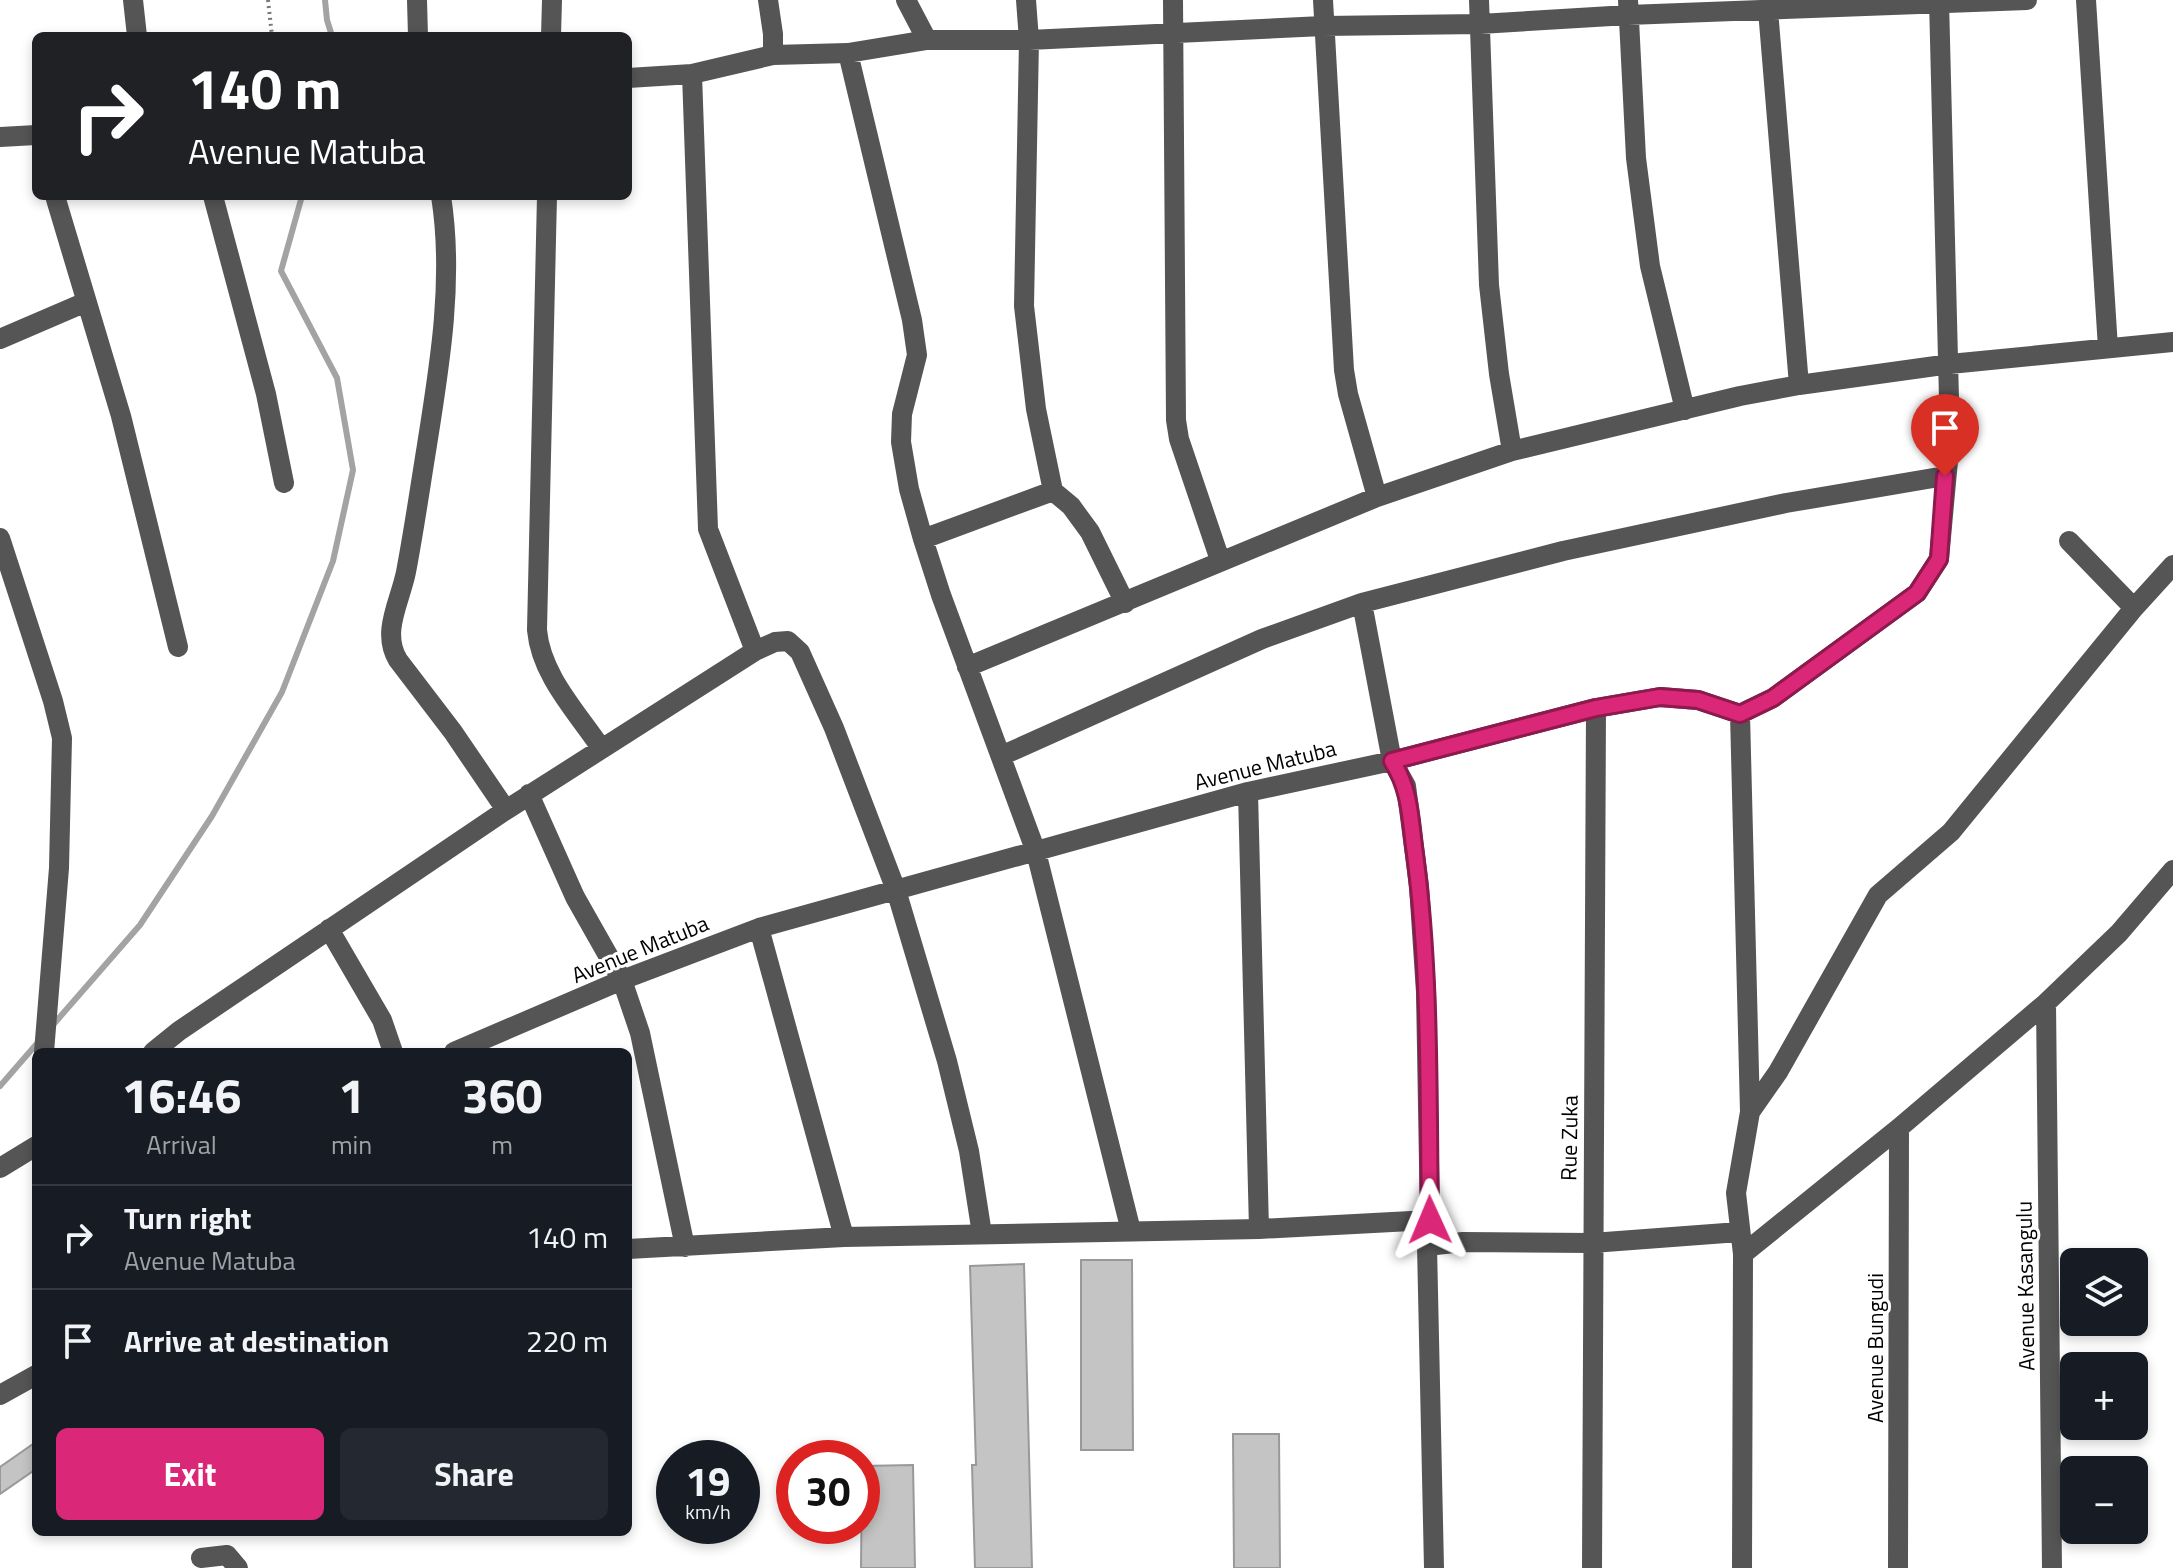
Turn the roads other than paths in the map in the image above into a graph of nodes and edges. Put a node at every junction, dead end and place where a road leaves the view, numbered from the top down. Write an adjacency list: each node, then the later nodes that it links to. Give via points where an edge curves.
1 (133, 0): 17 (street)
2 (417, 0): 18 (street)
3 (552, 0): 19 (street)
4 (768, 0): 24 (street)
5 (906, 0): 21 (street)
6 (1026, 0): 22 (street)
7 (1173, 0): 20 (street)
8 (1323, 0): 16 (street)
9 (1479, 0): 15 (street)
10 (2027, 0): 12 (street)
11 (2086, 0): 36 (street)
12 (1939, 2): 13 (street); 37 (street)
13 (1770, 5): 14 (street); 38 (street)
14 (1628, 7): 15 (street); 39 (street, via 1636,158 1650,266)
15 (1480, 24): 16 (street); 40 (street, via 1489,285)
16 (1323, 26): 20 (street); 44 (street, via 1344,370)
17 (137, 32)
18 (418, 32)
19 (551, 32)
20 (1174, 34): 22 (street); 48 (street, via 1176,420)
21 (927, 40): 22 (street); 23 (street)
22 (1029, 40): 43 (street, via 1024,306 1036,409)
23 (848, 53): 24 (street); 46 (street, via 912,320 917,355 902,414 901,442)
24 (773, 55): 25 (street)
25 (692, 74): 26 (street); 54 (street, via 708,529)
26 (632, 78)
27 (32, 135): 28 (street)
28 (0, 137)
29 (56, 200): 33 (street)
30 (214, 200): 42 (street)
31 (442, 200): 63 (street, via 447,231 441,358 406,575 389,635 398,660)
32 (547, 200): 58 (street, via 539,649 547,670)
33 (86, 302): 34 (street); 53 (street, via 121,416)
34 (0, 339)
35 (2173, 342): 36 (street)
36 (2108, 348): 37 (street)
37 (1950, 364): 38 (street); 41 (street)
38 (1799, 385): 39 (street)
39 (1685, 410): 40 (street)
40 (1512, 451): 44 (street)
41 (1945, 476): 51 (street, via 1786,503 1563,551); 57 (street, via 1939,559 1917,593 1773,698)
42 (284, 483)
43 (1053, 491): 46 (street); 50 (street, via 1090,532)
44 (1377, 497): 48 (street)
45 (0, 538): 71 (street, via 62,738 59,868)
46 (923, 539): 55 (street)
47 (2069, 541): 52 (street)
48 (1220, 560): 50 (street)
49 (2173, 565): 52 (street)
50 (1125, 603): 55 (street)
51 (1362, 603): 59 (street, via 1262,639); 60 (street)
52 (2134, 608): 75 (street, via 1951,832 1878,895)
53 (178, 647)
54 (755, 651): 58 (street); 66 (street, via 788,641 800,652)
55 (967, 667): 59 (street)
56 (1596, 708): 57 (street, Avenue Matuba, via 1660,697 1698,700); 60 (street, Avenue Matuba); 85 (street, Rue Zuka)
57 (1740, 714): 75 (street)
58 (601, 748): 62 (street)
59 (1001, 756): 64 (street)
60 (1392, 761): 61 (street, Avenue Matuba); 79 (street, via 1406,786 1419,886)
61 (1248, 792): 64 (street, Avenue Matuba); 80 (street)
62 (529, 794): 63 (street); 69 (street, via 575,897)
63 (506, 810): 68 (street)
64 (1036, 852): 66 (street, Avenue Matuba); 81 (street)
65 (2173, 870): 70 (street, via 2119,933)
66 (896, 890): 67 (street, Avenue Matuba); 83 (street, via 947,1061)
67 (759, 928): 69 (street, Avenue Matuba); 84 (street)
68 (329, 929): 72 (street); 73 (street, via 382,1020)
69 (622, 980): 74 (street, Avenue Matuba); 87 (street, via 640,1033)
70 (2046, 1003): 76 (street); 98 (street, Avenue Kasangulu)
71 (44, 1048)
72 (158, 1048)
73 (392, 1048)
74 (463, 1048)
75 (1750, 1112): 82 (street, via 1736,1193)
76 (1899, 1128): 89 (street); 97 (street, Avenue Bungudi)
77 (32, 1148): 78 (street)
78 (0, 1168)
79 (1430, 1220): 80 (street); 86 (street)
80 (1259, 1229): 81 (street)
81 (1131, 1231): 83 (street)
82 (1739, 1232): 85 (street); 89 (street)
83 (982, 1234): 84 (street)
84 (844, 1237): 87 (street)
85 (1592, 1243): 86 (street); 95 (street, Rue Zuka)
86 (1427, 1246): 94 (street)
87 (685, 1247): 88 (street)
88 (632, 1249)
89 (1743, 1254): 96 (street)
90 (32, 1377): 91 (street)
91 (0, 1395)
92 (201, 1558): 93 (street, via 227,1555)
93 (238, 1568)
94 (1434, 1568)
95 (1592, 1568)
96 (1742, 1568)
97 (1898, 1568)
98 (2052, 1568)

